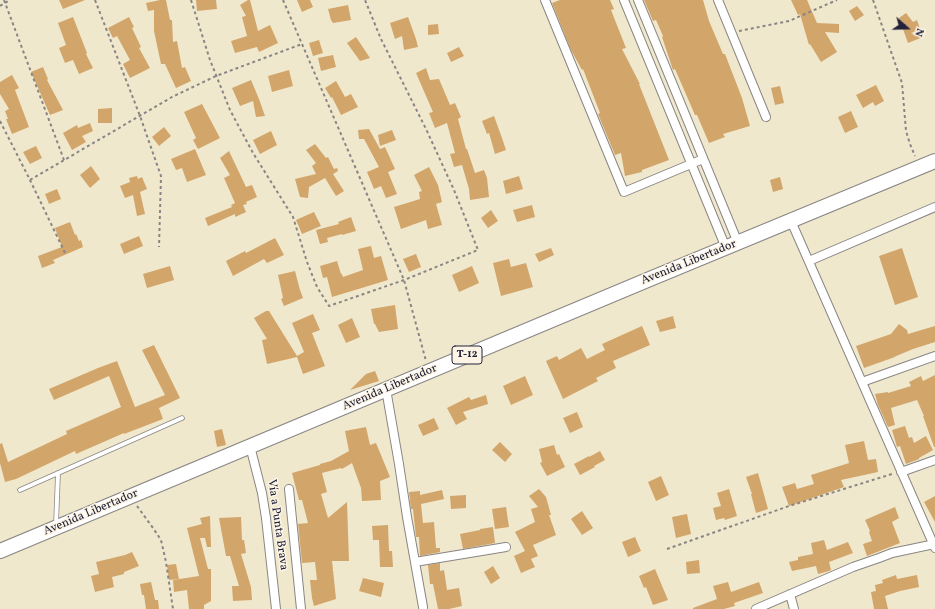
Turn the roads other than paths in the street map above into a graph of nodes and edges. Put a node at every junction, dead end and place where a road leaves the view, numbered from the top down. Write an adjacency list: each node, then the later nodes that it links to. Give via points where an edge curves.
1 (545, 0): 8 (street, via 624,192)
2 (624, 0): 8 (street)
3 (638, 0): 6 (street)
4 (718, 0): 5 (street)
5 (766, 117)
6 (703, 159): 8 (street); 11 (street)
7 (935, 161): 10 (highway, Avenida Libertador / T-12)
8 (691, 164): 11 (street)
9 (935, 207): 12 (street)
10 (791, 221): 11 (highway, Avenida Libertador / T-12); 12 (street)
11 (732, 245): 15 (highway, Avenida Libertador / T-12)
12 (809, 261): 14 (street)
13 (935, 356): 14 (street)
14 (862, 382): 19 (street)
15 (386, 389): 17 (highway, Avenida Libertador / T-12); 27 (street)
16 (182, 418): 20 (lane)
17 (250, 446): 23 (highway, Avenida Libertador / T-12); 30 (street, Vía a Punta Brava, via 266,518)
18 (935, 460): 19 (street)
19 (901, 472): 24 (street)
20 (58, 473): 22 (lane); 23 (lane)
21 (289, 489): 31 (street)
22 (20, 490)
23 (56, 527): 26 (highway, Avenida Libertador / T-12)
24 (934, 545): 28 (street, via 892,553)
25 (506, 547): 27 (street)
26 (0, 551)
27 (415, 562): 29 (street)
28 (790, 594): 32 (street); 33 (street)
29 (423, 607)
30 (276, 609)
31 (301, 609)
32 (756, 609)
33 (794, 609)

